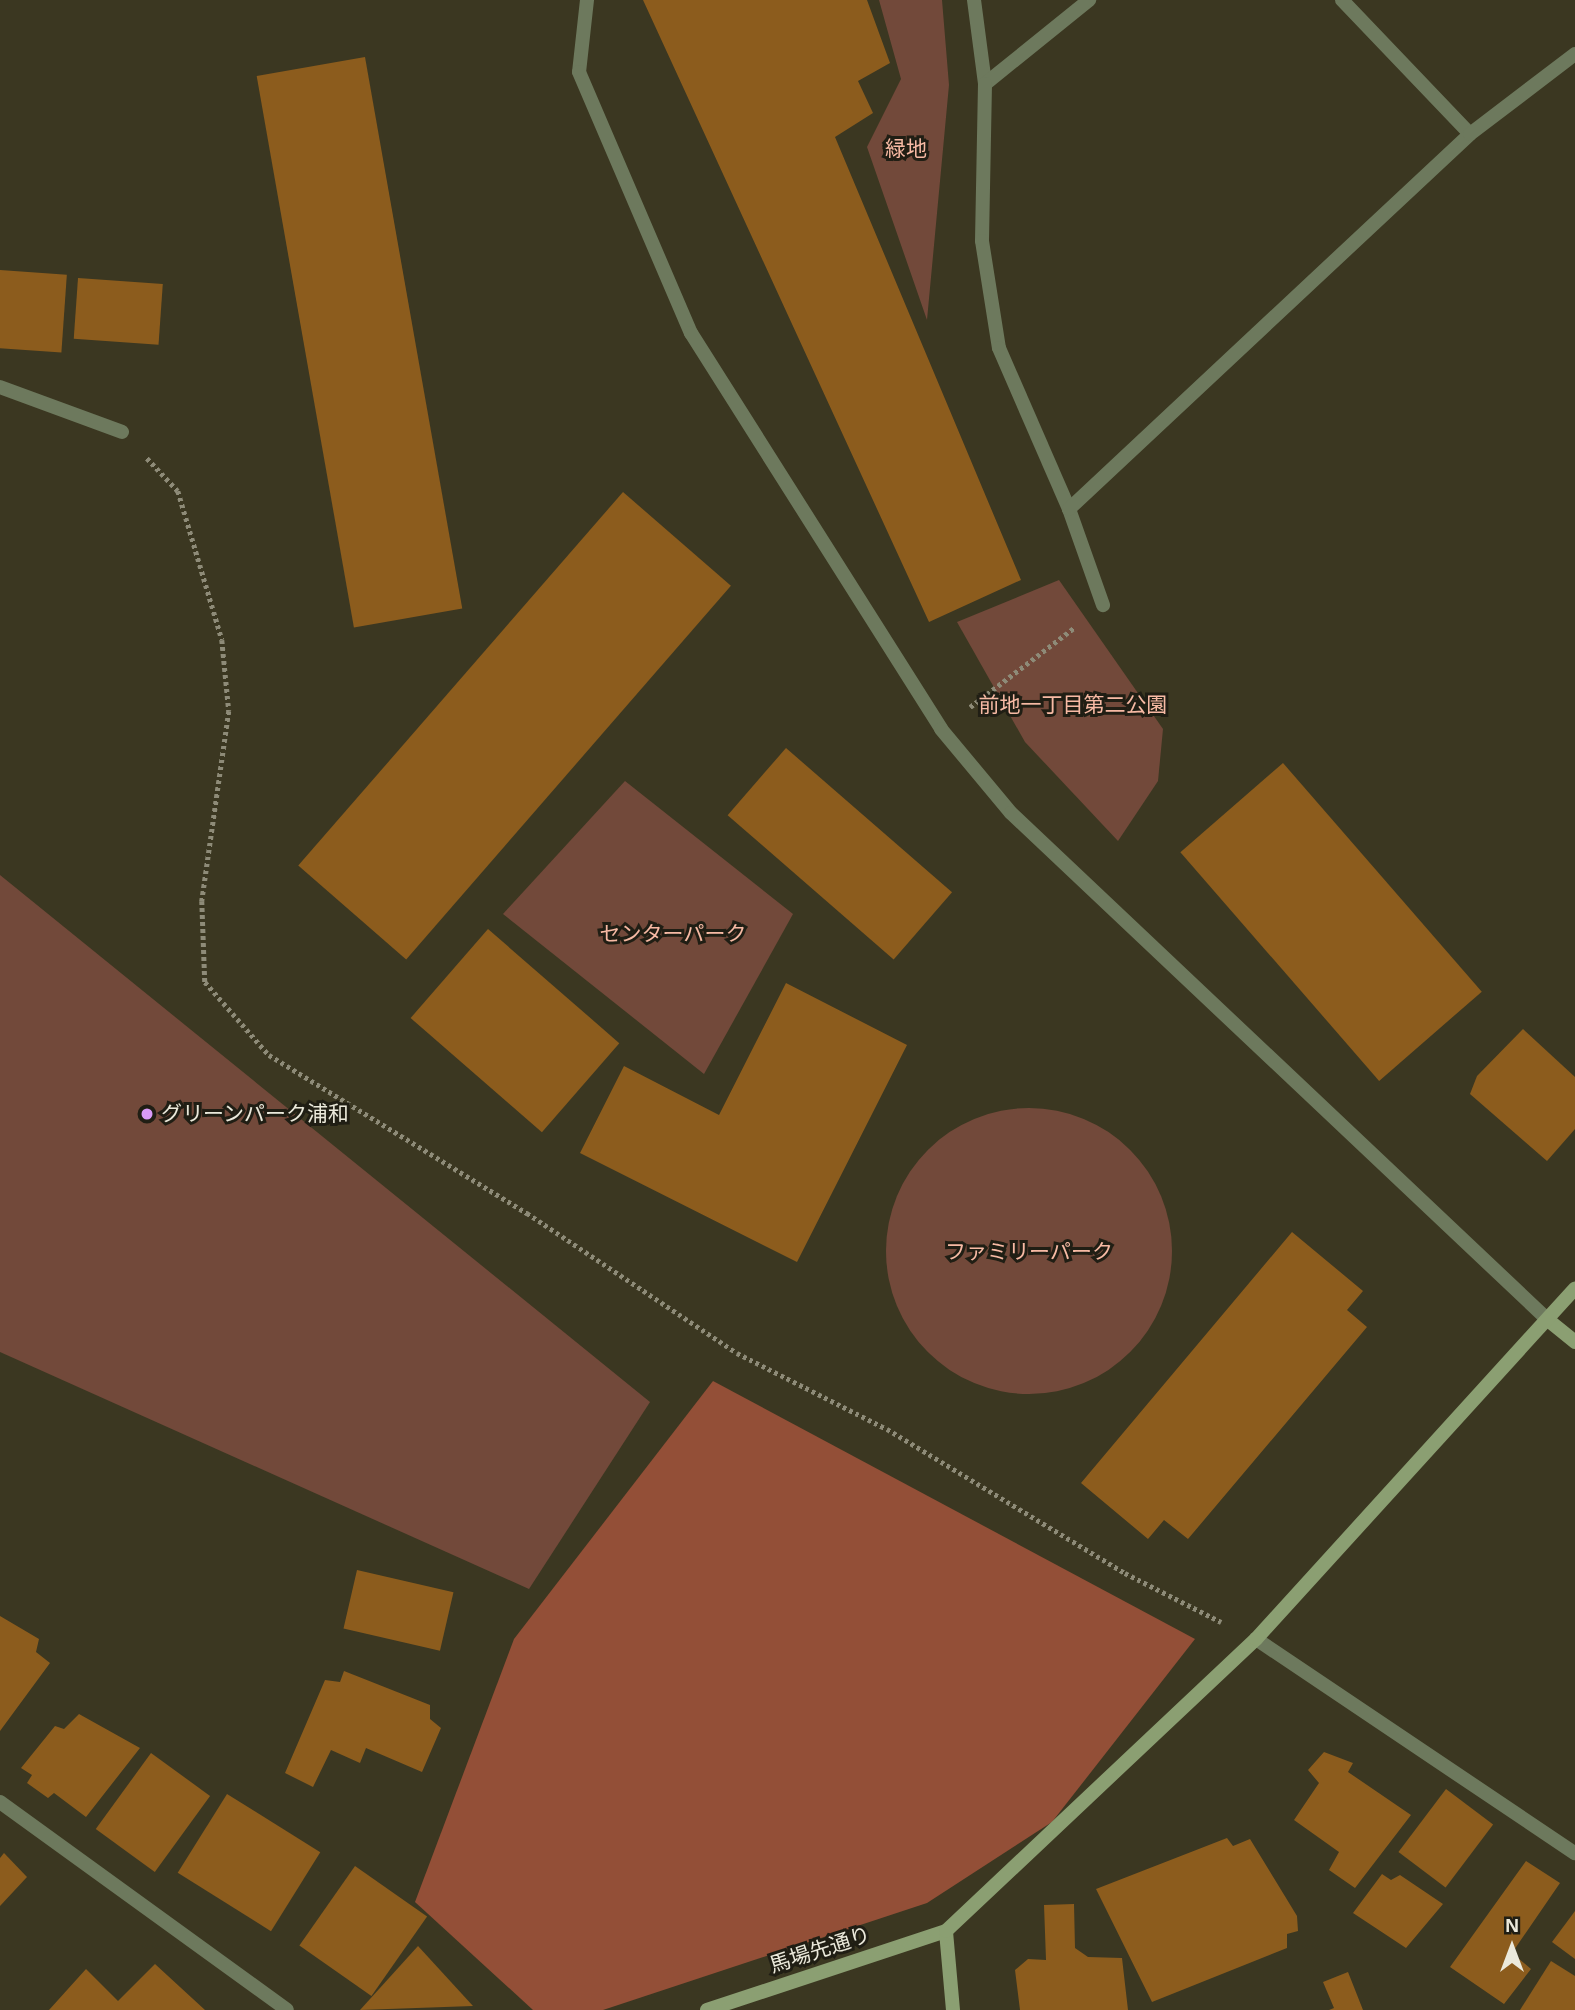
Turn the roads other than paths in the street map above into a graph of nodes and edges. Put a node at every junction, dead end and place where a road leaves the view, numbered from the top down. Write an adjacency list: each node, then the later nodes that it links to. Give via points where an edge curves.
1 (587, 0): 13 (street, via 579,72 691,333 942,729 1011,813)
2 (974, 0): 6 (street)
3 (1089, 0): 6 (street)
4 (1342, 0): 7 (street)
5 (1575, 54): 7 (street)
6 (985, 83): 10 (street, via 982,241 999,348)
7 (1470, 134): 10 (street)
8 (0, 387): 9 (street)
9 (122, 432)
10 (1069, 509): 11 (street)
11 (1103, 605)
12 (1575, 1289): 13 (street)
13 (1548, 1320): 14 (street); 15 (street)
14 (1575, 1342)
15 (1256, 1639): 17 (street); 18 (street)
16 (0, 1801): 19 (street)
17 (1575, 1853)
18 (946, 1931): 20 (street, 馬場先通り); 21 (street)
19 (288, 2010)
20 (707, 2010)
21 (953, 2010)

